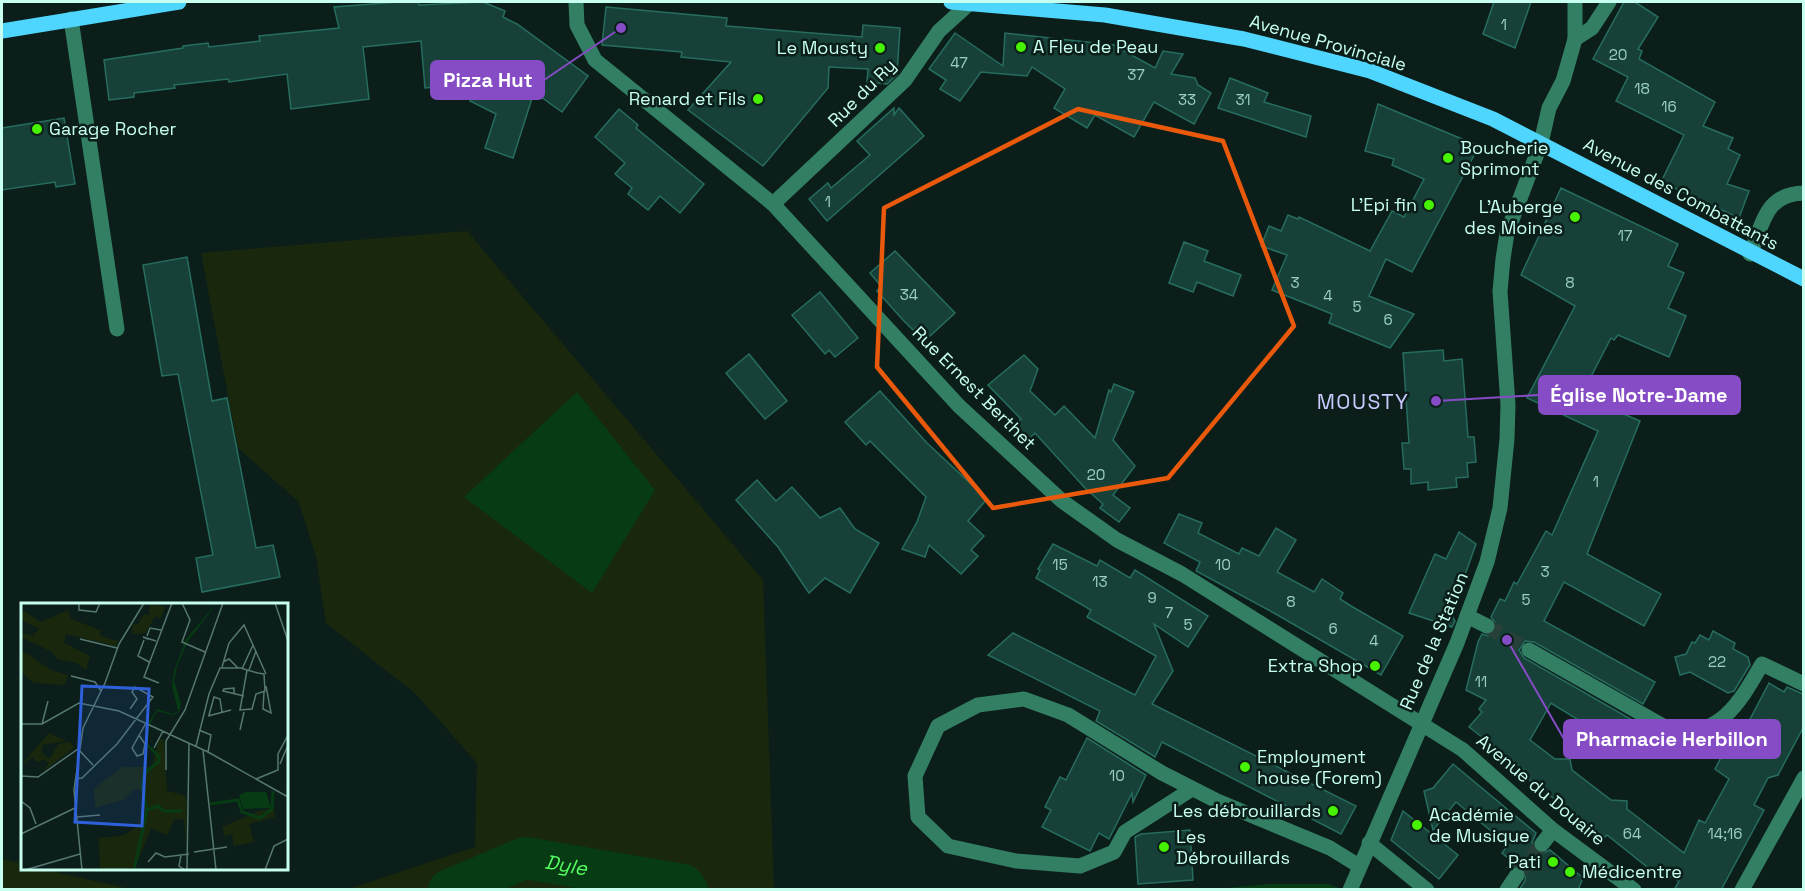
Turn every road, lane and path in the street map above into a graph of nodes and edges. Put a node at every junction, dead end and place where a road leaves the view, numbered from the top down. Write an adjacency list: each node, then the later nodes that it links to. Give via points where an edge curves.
1 (178, 2): 7 (main road)
2 (576, 2): 12 (street, Rue Ernest Berthet, via 577,25 595,60)
3 (951, 2): 4 (main road, Avenue Provinciale)
4 (971, 2): 10 (main road, Avenue Provinciale, via 1105,15 1244,39 1370,71 1480,113); 12 (street, Rue du Ry, via 939,31 905,80)
5 (1575, 2): 9 (street, Rue de la Station)
6 (1609, 2): 9 (street, via 1592,28)
7 (71, 19): 8 (main road); 15 (street)
8 (2, 31)
9 (1575, 39): 10 (street, Rue de la Station, via 1563,81 1549,108)
10 (1541, 143): 13 (main road, Avenue des Combattants); 16 (street, Rue de la Station, via 1507,233 1500,277 1508,405 1500,508 1487,562)
11 (1803, 193): 13 (street, via 1787,194 1772,203)
12 (773, 204): 20 (street, Rue Ernest Berthet, via 959,406 1062,501 1117,540 1182,574)
13 (1750, 254): 14 (main road, Avenue des Combattants)
14 (1803, 279)
15 (117, 329)
16 (1467, 616): 17 (street); 20 (street, Rue de la Station)
17 (1486, 626)
18 (1529, 650): 19 (street, via 1672,731 1688,733 1708,727 1739,704 1762,664)
19 (1803, 684)
20 (1420, 724): 23 (street, Avenue du Douaire, via 1463,750); 24 (street, Rue de la Station)
21 (1803, 778): 32 (street)
22 (1192, 789): 22 (street, via 1125,832 1114,852 1080,866 1016,861 948,846 918,817 915,776 938,726 978,705 1024,699 1068,715); 26 (street, via 1330,848)
23 (1552, 830): 25 (street); 31 (street, Avenue du Douaire)
24 (1369, 843): 26 (street, Rue de la Station); 29 (street)
25 (1542, 844)
26 (1359, 866): 28 (street, Rue de la Station)
27 (1517, 874): 30 (street)
28 (1351, 885)
29 (1427, 890)
30 (1507, 890)
31 (1634, 890)
32 (1742, 890)

